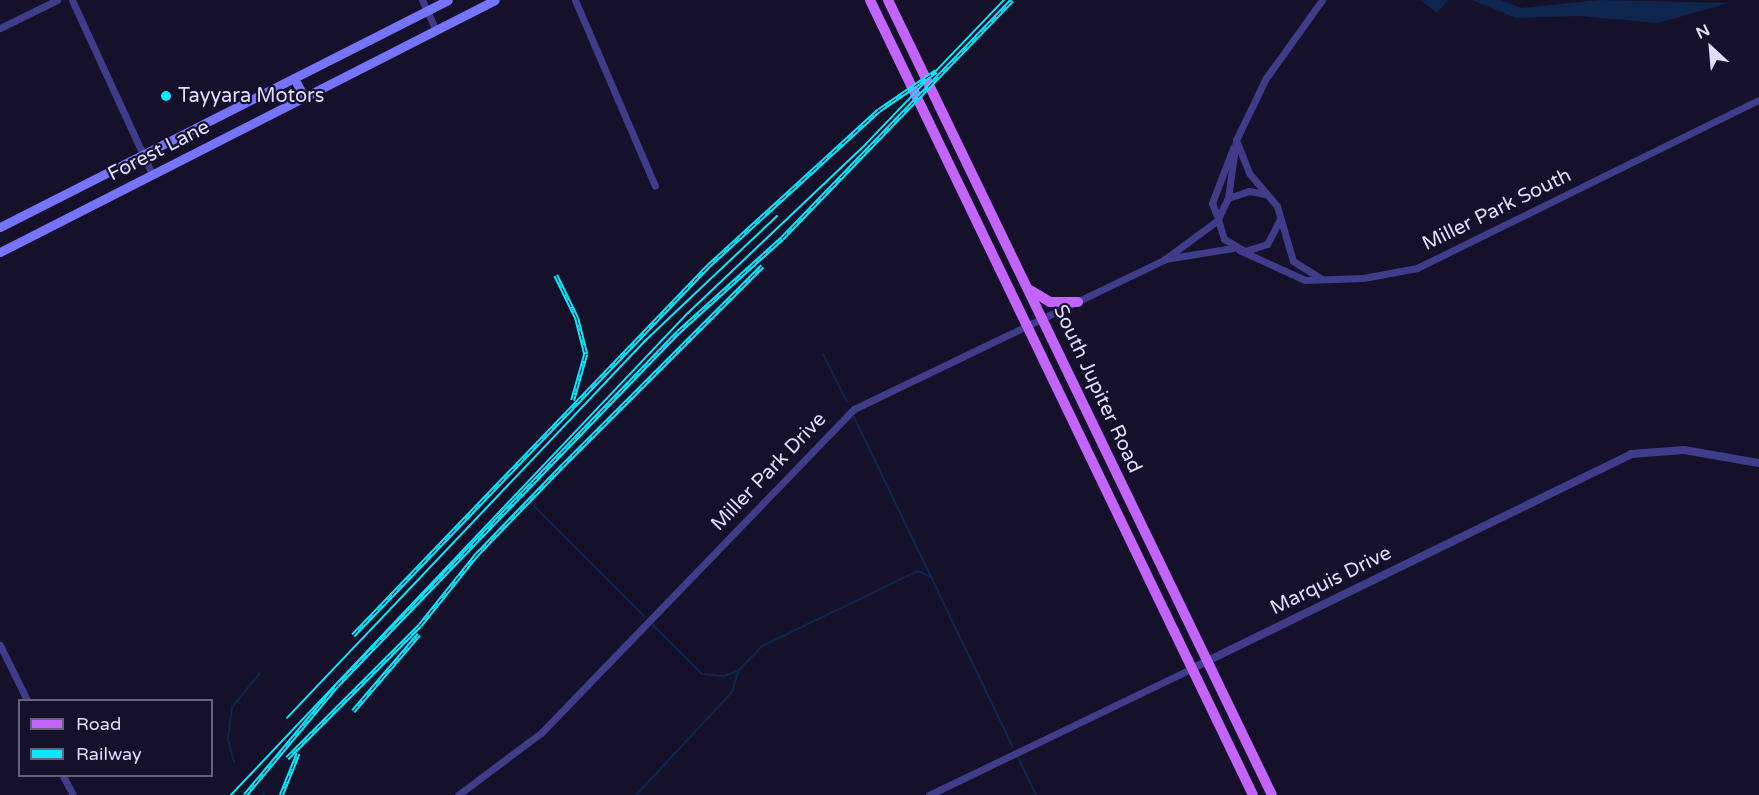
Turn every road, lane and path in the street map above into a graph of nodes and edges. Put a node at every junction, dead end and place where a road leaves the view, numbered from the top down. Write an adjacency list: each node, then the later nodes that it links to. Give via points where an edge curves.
1 (57, 0): 11 (street)
2 (72, 0): 17 (street)
3 (422, 0): 10 (street)
4 (448, 0): 10 (main road, Forest Lane)
5 (495, 0): 12 (main road, Forest Lane)
6 (575, 0): 20 (street)
7 (870, 0): 21 (main road, South Jupiter Road)
8 (888, 0): 19 (main road, South Jupiter Road)
9 (1322, 0): 16 (street, via 1266,78)
10 (427, 11): 12 (street); 13 (main road, Forest Lane)
11 (0, 27)
12 (436, 30): 14 (main road, Forest Lane)
13 (294, 78): 14 (main road); 17 (main road, Forest Lane)
14 (304, 98): 18 (main road, Forest Lane)
15 (1759, 100): 30 (street, Miller Park South, via 1417,268)
16 (1236, 140): 22 (street, via 1249,173); 23 (street); 25 (street, via 1212,202)
17 (145, 154): 18 (street); 26 (main road, Forest Lane)
18 (152, 174): 27 (main road, Forest Lane)
19 (976, 182): 21 (main road); 31 (main road, South Jupiter Road)
20 (655, 186)
21 (962, 189): 34 (main road, South Jupiter Road)
22 (1269, 196): 23 (street, via 1249,190); 24 (street)
23 (1228, 198): 25 (street)
24 (1280, 219): 28 (street, via 1267,244); 30 (street, via 1293,261)
25 (1218, 220): 28 (street); 29 (street)
26 (0, 227)
27 (1, 249)
28 (1236, 249): 29 (street); 30 (street, Miller Park South, via 1305,280)
29 (1165, 259): 32 (street, Miller Park Drive)
30 (1324, 280)
31 (1029, 290): 32 (main road, via 1050,302); 33 (main road, South Jupiter Road)
32 (1078, 302): 33 (street, Miller Park Drive)
33 (1043, 318): 34 (street, Miller Park Drive); 36 (main road, South Jupiter Road)
34 (1028, 325): 37 (main road, South Jupiter Road); 44 (street, Miller Park Drive, via 854,409 541,733)
35 (1759, 463): 39 (street, Marquis Drive, via 1684,450 1631,454)
36 (1124, 489): 37 (main road); 39 (main road, South Jupiter Road)
37 (1110, 496): 40 (main road, South Jupiter Road)
38 (0, 645): 41 (street)
39 (1207, 660): 40 (street, Marquis Drive); 47 (main road, South Jupiter Road)
40 (1192, 668): 45 (street, Marquis Drive); 46 (main road, South Jupiter Road)
41 (27, 699)
42 (64, 777): 43 (street)
43 (73, 795)
44 (458, 795)
45 (929, 795)
46 (1253, 795)
47 (1272, 795)

